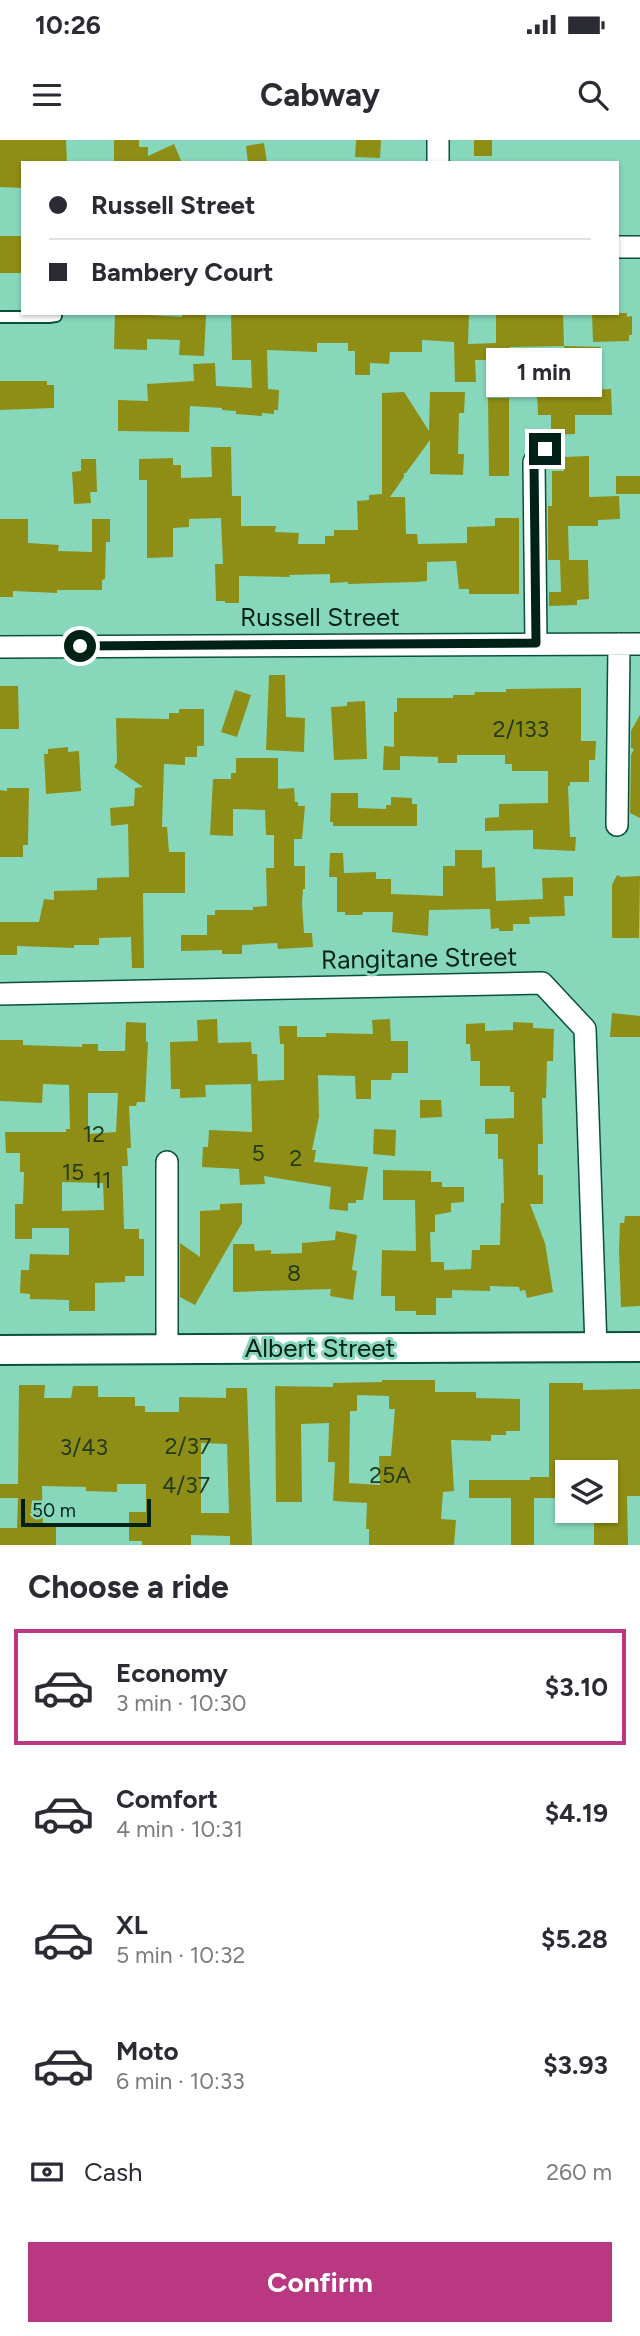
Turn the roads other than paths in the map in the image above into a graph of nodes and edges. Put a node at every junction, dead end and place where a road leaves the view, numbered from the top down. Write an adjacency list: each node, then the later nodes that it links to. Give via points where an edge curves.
1 (438, 140): 2 (street)
2 (438, 161)
3 (619, 247): 4 (street)
4 (640, 247)
5 (56, 315): 6 (lane)
6 (0, 317)
7 (545, 449): 8 (street, via 534,462)
8 (536, 643): 9 (street, Russell Street); 10 (street, Russell Street)
9 (629, 644): 11 (street)
10 (0, 647)
11 (617, 825)
12 (0, 994): 14 (street, Rangitane Street, via 542,984 585,1029)
13 (167, 1162): 16 (street)
14 (596, 1347): 15 (street, Albert Street); 16 (street, Albert Street)
15 (640, 1347)
16 (167, 1348): 17 (street, Albert Street)
17 (0, 1350)

